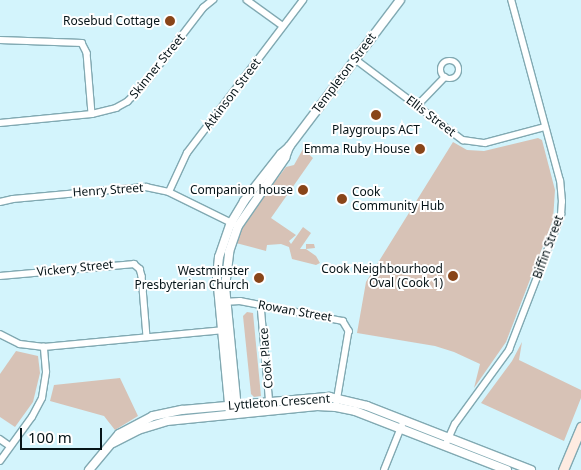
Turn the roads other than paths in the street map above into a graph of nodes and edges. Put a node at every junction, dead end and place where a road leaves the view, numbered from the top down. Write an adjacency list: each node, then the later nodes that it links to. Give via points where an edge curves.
1 (213, 0): 11 (street, Skinner Street, via 203,8 136,94 116,108)
2 (247, 0): 6 (street)
3 (304, 0): 6 (street, Atkinson Street)
4 (400, 0): 8 (street, Templeton Street)
5 (511, 0): 13 (street, Biffin Street)
6 (283, 26): 14 (street, Atkinson Street, via 187,153)
7 (0, 40): 11 (street, via 82,43 86,53)
8 (355, 59): 10 (street, Ellis Street); 16 (street, Templeton Street)
9 (445, 76): 10 (street)
10 (417, 106): 13 (street, Ellis Street, via 456,136 472,143 489,142)
11 (92, 114): 12 (street, Skinner Street)
12 (0, 123)
13 (546, 127): 29 (street, Biffin Street, via 561,188 561,215 514,339)
14 (169, 192): 15 (street, Henry Street, via 134,187); 16 (street, Henry Street)
15 (0, 202)
16 (234, 224): 18 (street, Templeton Street)
17 (0, 276): 22 (street, Vickery Street, via 134,264 142,276)
18 (222, 302): 19 (street, Rowan Street); 20 (street, Templeton Street)
19 (261, 305): 24 (street, Rowan Street, via 338,319 346,324 349,331); 25 (street, Cook Place)
20 (225, 330): 22 (street); 26 (street, Templeton Street)
21 (0, 334): 23 (street, via 20,344)
22 (147, 337): 23 (street)
23 (44, 347): 31 (street, via 46,372 42,398)
24 (336, 403): 25 (street, Lyttleton Crescent, via 313,398); 27 (street, Lyttleton Crescent, via 358,403)
25 (270, 406): 26 (street, Lyttleton Crescent)
26 (233, 409): 34 (street, Lyttleton Crescent, via 182,410 153,416 124,430)
27 (402, 424): 29 (street, Lyttleton Crescent); 32 (street, Lyttleton Crescent); 35 (street)
28 (580, 429): 38 (main road)
29 (448, 438): 32 (street, Biffin Street); 37 (street, Lyttleton Crescent)
30 (0, 439): 31 (street)
31 (10, 446): 33 (street)
32 (445, 446): 36 (street, Lyttleton Crescent)
33 (0, 461)
34 (89, 470)
35 (384, 470)
36 (507, 470)
37 (531, 470)
38 (563, 470)

